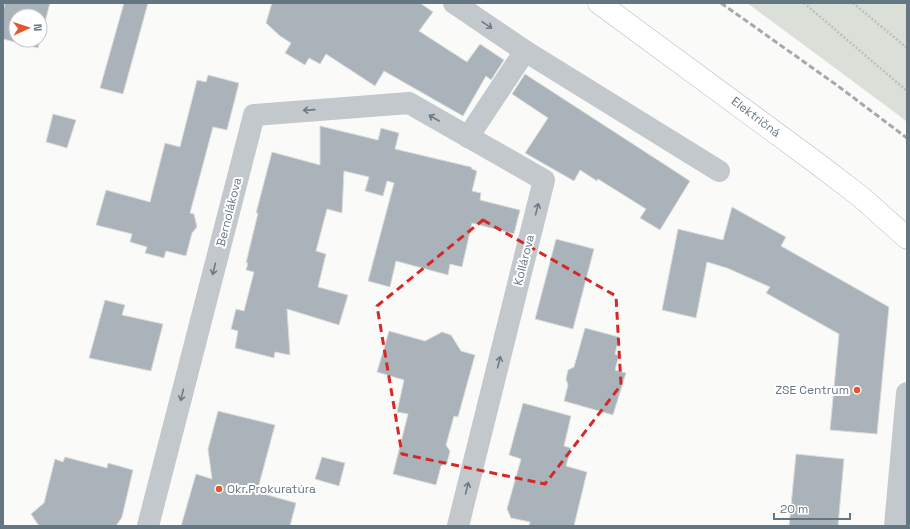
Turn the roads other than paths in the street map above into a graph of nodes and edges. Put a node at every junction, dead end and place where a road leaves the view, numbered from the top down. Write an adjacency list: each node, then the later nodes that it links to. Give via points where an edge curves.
1 (454, 3): 3 (street, one-way to 3)
2 (599, 3): 6 (main road, Električná, via 818,164 861,197)
3 (525, 51): 4 (street); 5 (street)
4 (468, 137): 8 (street, Bernolákova, one-way to 8, via 409,103 254,115); 9 (street, Kollárova, one-way to 4, via 544,180)
5 (718, 171)
6 (907, 238)
7 (907, 393): 10 (street)
8 (148, 526)
9 (458, 526)
10 (895, 526)

